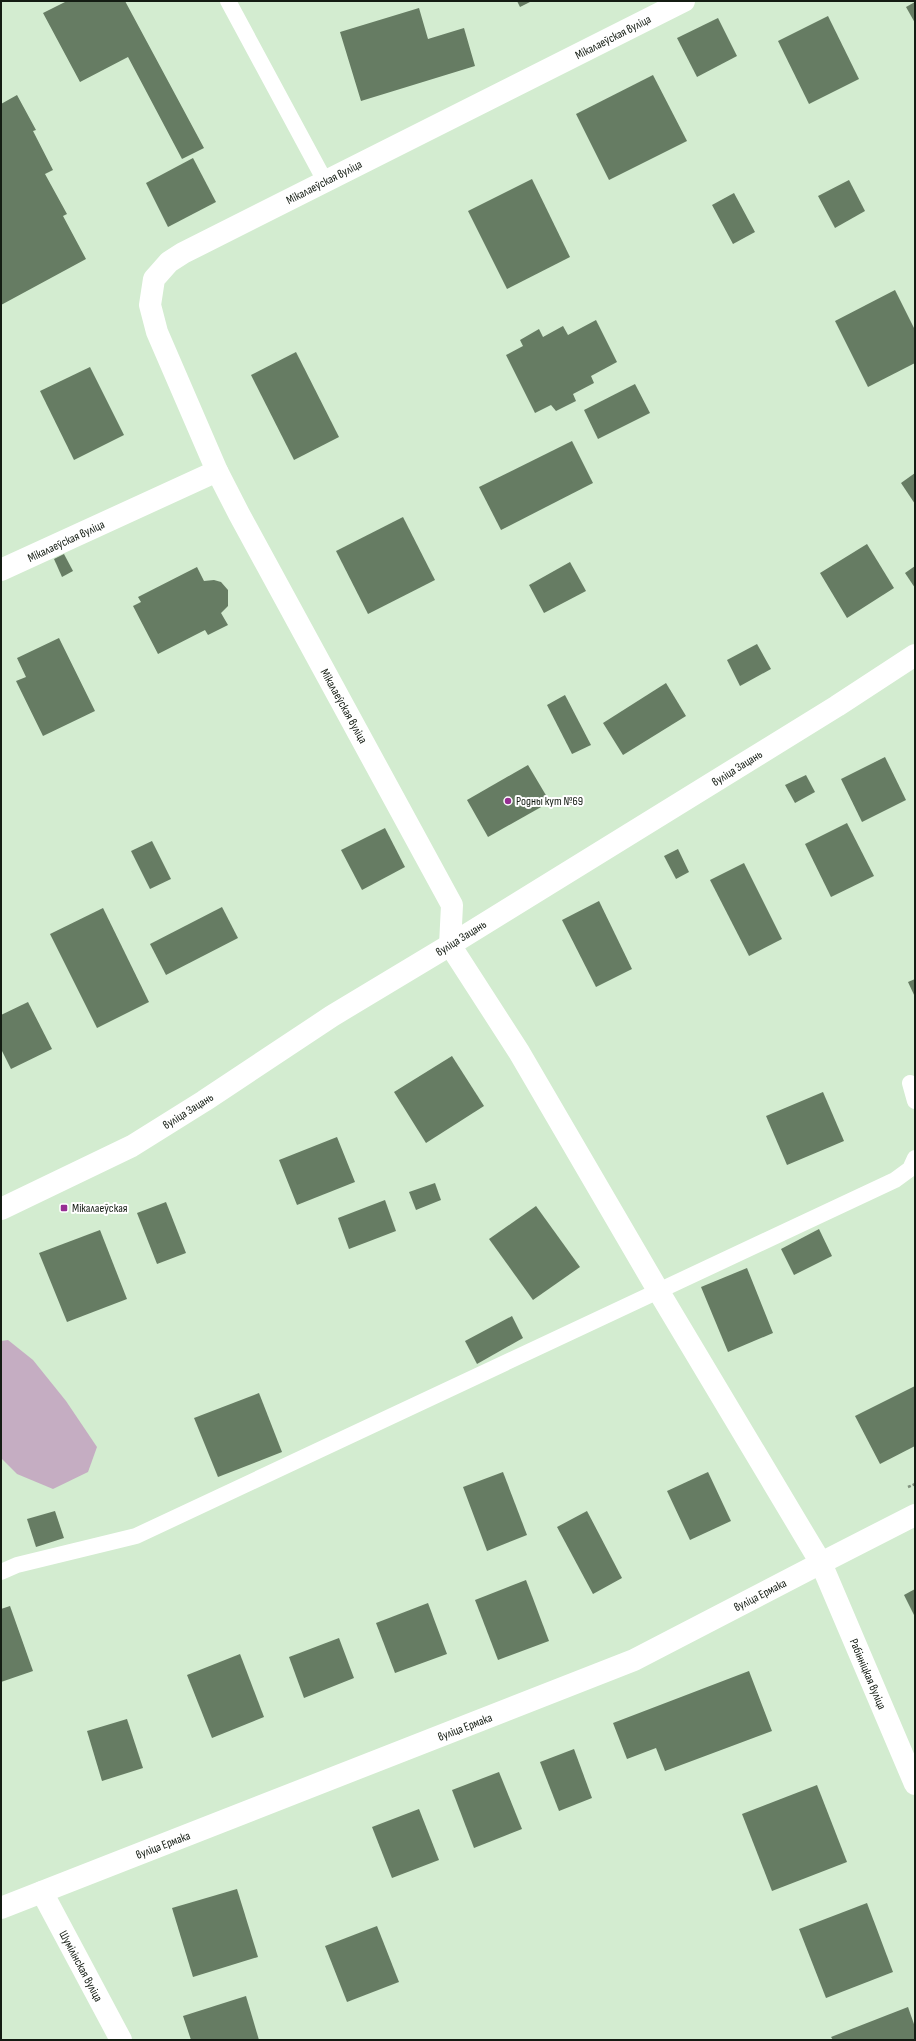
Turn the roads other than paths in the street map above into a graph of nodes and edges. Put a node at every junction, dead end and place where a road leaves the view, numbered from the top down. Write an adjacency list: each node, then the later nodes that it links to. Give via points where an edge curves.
1 (228, 1): 3 (lane)
2 (684, 1): 3 (street, Мікалаеўская вуліца)
3 (325, 181): 4 (street, Мікалаеўская вуліца, via 183,253 168,262 154,279 150,305 157,332)
4 (217, 471): 5 (street, Мікалаеўская вуліца); 7 (street, Мікалаеўская вуліца, via 452,905)
5 (1, 570)
6 (915, 655): 7 (street, вуліца Зацань)
7 (450, 945): 11 (street, вуліца Зацань, via 332,1016 132,1146); 12 (street, Рабінніцкая вуліца, via 519,1052)
8 (910, 1082): 9 (lane)
9 (915, 1101)
10 (915, 1158): 12 (lane, via 910,1169 895,1180)
11 (1, 1209)
12 (659, 1292): 14 (street, Рабінніцкая вуліца); 15 (lane, via 136,1536)
13 (915, 1515): 14 (street, вуліца Ермака)
14 (821, 1563): 16 (street, Рабінніцкая вуліца); 17 (street, вуліца Ермака, via 634,1660)
15 (1, 1572)
16 (915, 1784)
17 (42, 1892): 18 (street, вуліца Ермака); 19 (street, Шумілінская вуліца)
18 (1, 1908)
19 (121, 2040)

